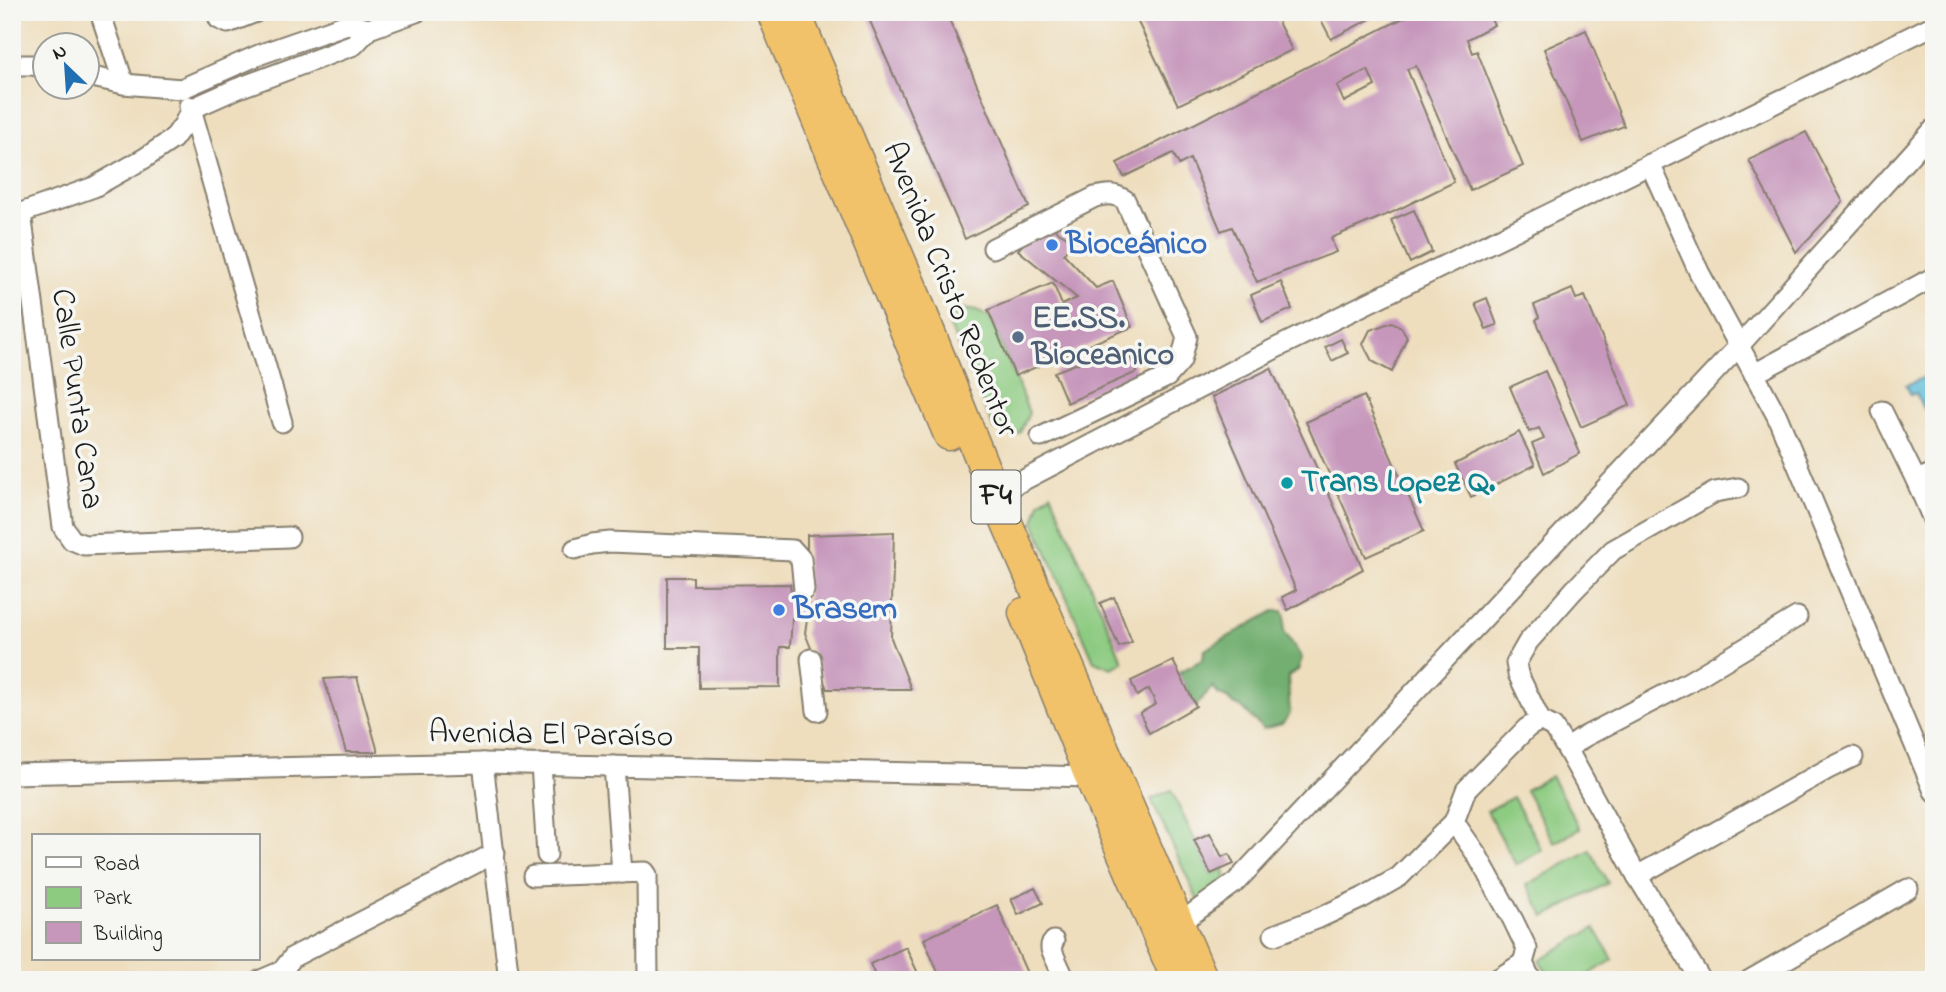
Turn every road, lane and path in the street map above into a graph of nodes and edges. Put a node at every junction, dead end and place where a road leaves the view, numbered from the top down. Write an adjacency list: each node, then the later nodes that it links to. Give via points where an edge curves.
1 (100, 12): 14 (street)
2 (217, 12): 3 (street, via 219,19 228,23)
3 (256, 12)
4 (416, 12): 7 (street)
5 (772, 12): 44 (highway, Avenida Cristo Redentor / F4)
6 (795, 12): 29 (highway, Avenida Cristo Redentor / F4)
7 (375, 22): 9 (street, via 347,24); 12 (street, via 354,45)
8 (1934, 25): 18 (street)
9 (261, 54): 12 (street); 15 (street)
10 (12, 65): 11 (street)
11 (32, 65)
12 (269, 77): 16 (street)
13 (102, 79): 14 (street)
14 (124, 84): 15 (street)
15 (181, 89): 16 (street)
16 (191, 109): 19 (street, via 173,139 145,158 94,187); 25 (street)
17 (1934, 129): 22 (street)
18 (1650, 164): 22 (street); 29 (street, via 1287,343)
19 (17, 213): 31 (street, Calle Punta Cana, via 63,527 72,540 84,545)
20 (993, 248): 26 (street, via 1095,197 1118,196 1125,200 1187,337 1181,361 1167,377)
21 (1934, 277): 23 (street)
22 (1738, 347): 23 (street); 53 (street, via 1236,882)
23 (1754, 374): 45 (street, via 1777,416)
24 (1882, 411): 27 (street)
25 (282, 422)
26 (1041, 437)
27 (1925, 477): 30 (street)
28 (1738, 488): 37 (street, via 1716,492 1613,550 1528,642 1516,663)
29 (995, 495): 53 (highway, Avenida Cristo Redentor / F4)
30 (1934, 523)
31 (289, 537)
32 (575, 549): 33 (street, via 610,542 793,550 801,559)
33 (804, 590)
34 (1797, 617): 38 (street)
35 (811, 659): 36 (street)
36 (817, 711)
37 (1540, 720): 38 (street, via 1553,727); 46 (street, via 1466,790)
38 (1567, 749): 51 (street)
39 (1853, 757): 51 (street)
40 (484, 763): 41 (street, Avenida El Paraíso); 43 (street, Avenida El Paraíso); 47 (street)
41 (541, 764): 42 (street, Avenida El Paraíso); 48 (street)
42 (614, 766): 44 (street, Avenida El Paraíso); 49 (street)
43 (12, 774)
44 (1090, 777): 62 (highway, Avenida Cristo Redentor / F4)
45 (1934, 791)
46 (1454, 821): 54 (street, via 1398,877 1319,918); 56 (street, via 1513,920 1527,949)
47 (495, 853): 57 (street, via 293,957); 59 (street)
48 (547, 855)
49 (622, 873): 50 (street); 60 (street, via 643,871 647,875)
50 (533, 876)
51 (1637, 876): 65 (street)
52 (1908, 889): 66 (street)
53 (1180, 923): 63 (highway, Avenida Cristo Redentor / F4)
54 (1273, 935)
55 (1054, 941): 61 (street, via 1051,949)
56 (1527, 971): 64 (street)
57 (282, 976): 58 (street)
58 (261, 980)
59 (509, 980)
60 (648, 980)
61 (1065, 980)
62 (1177, 980)
63 (1203, 980)
64 (1496, 980)
65 (1701, 980)
66 (1750, 980)

